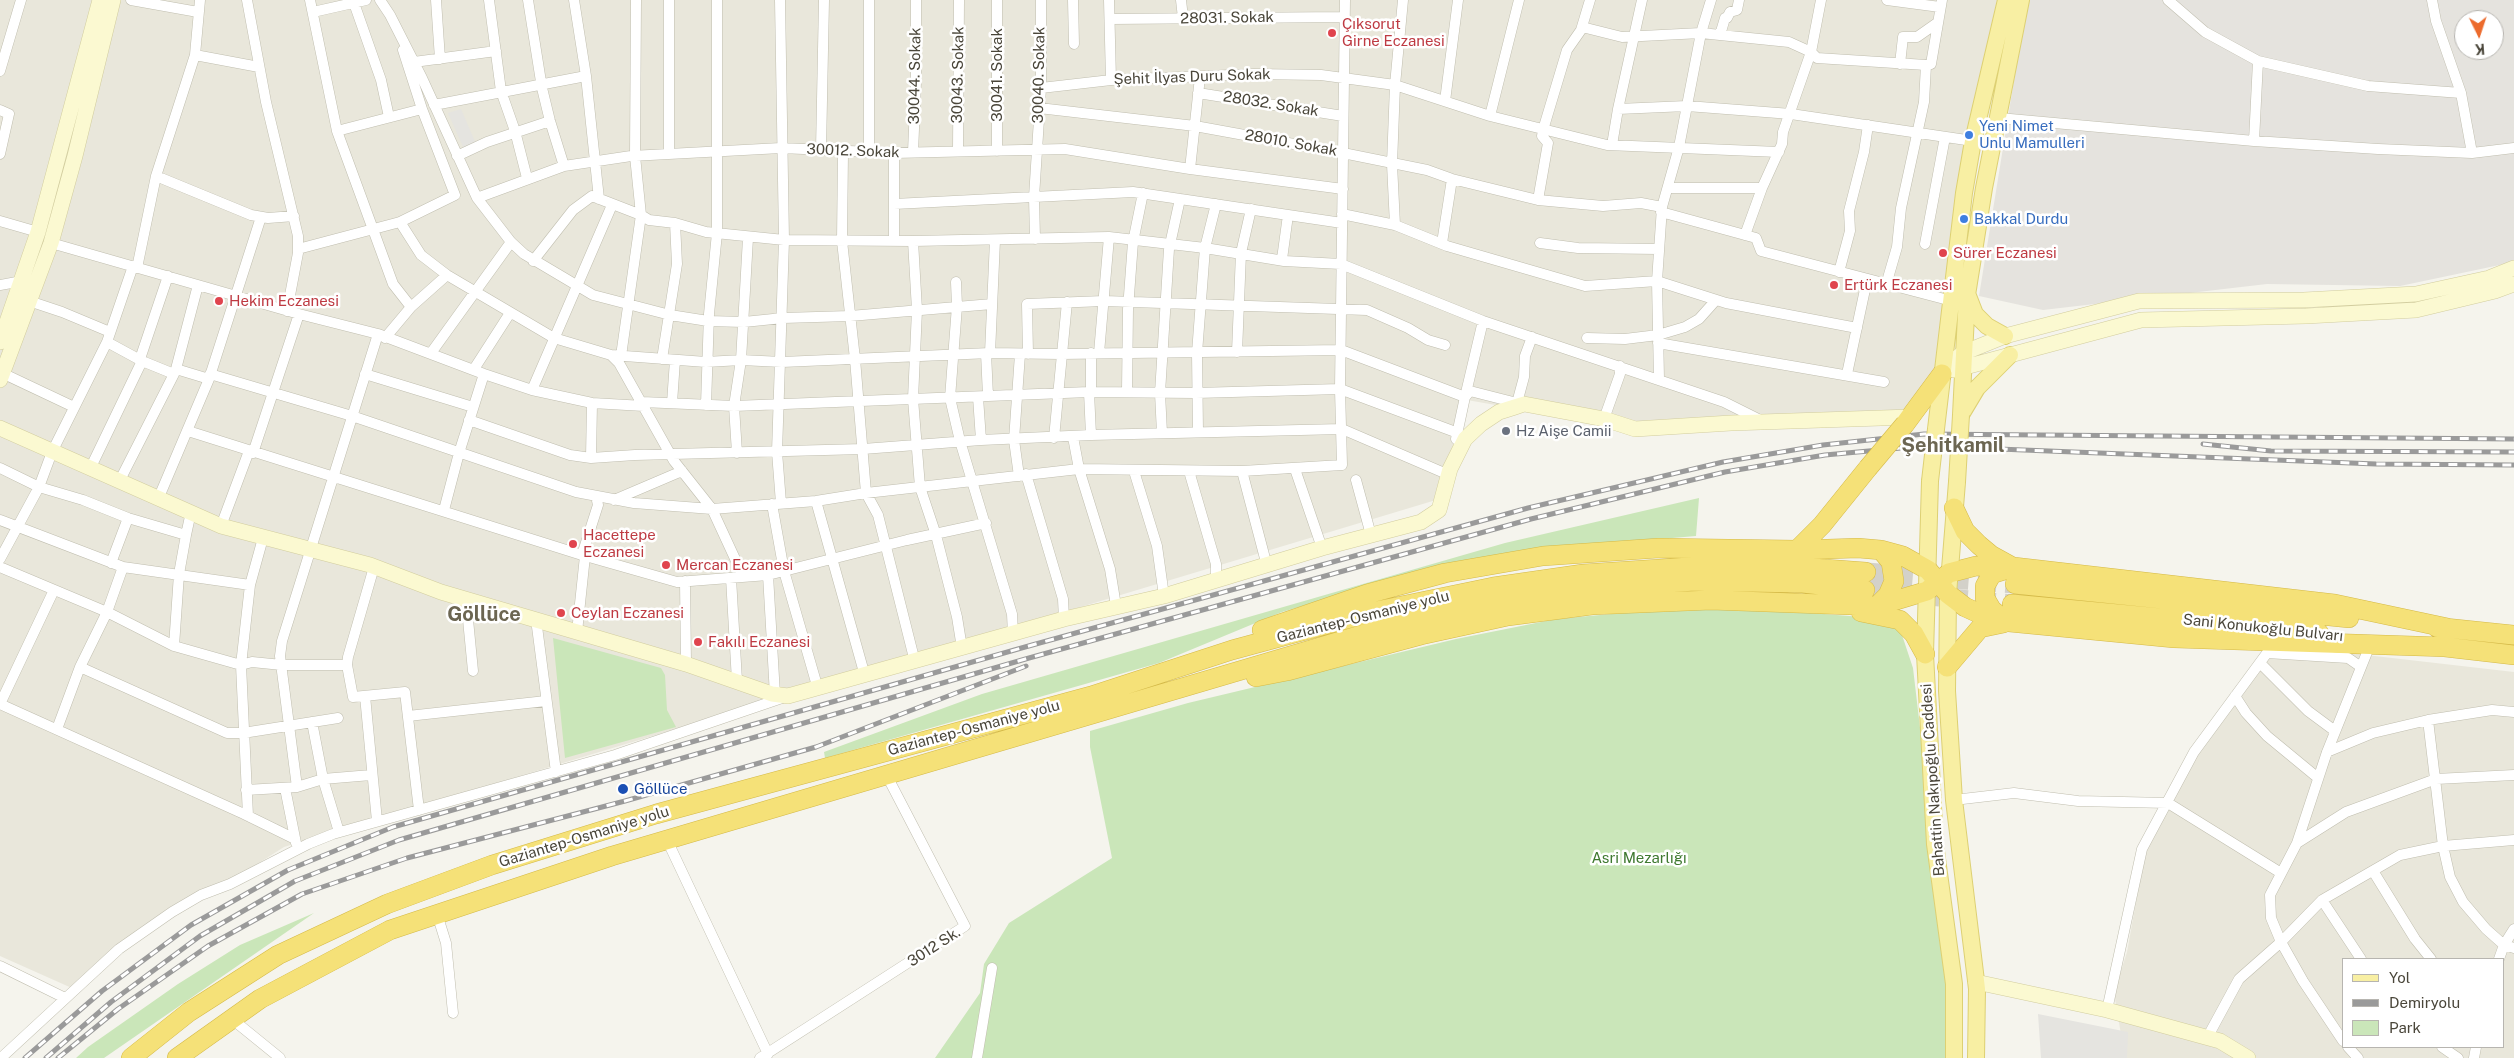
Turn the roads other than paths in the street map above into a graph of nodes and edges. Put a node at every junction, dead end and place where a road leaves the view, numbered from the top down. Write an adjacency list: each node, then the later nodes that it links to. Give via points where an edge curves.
1 (21, 0): 66 (street)
2 (100, 0): 150 (street)
3 (114, 0): 163 (street)
4 (131, 0): 44 (street)
5 (200, 0): 44 (street)
6 (247, 0): 65 (street)
7 (310, 0): 45 (street)
8 (366, 0): 42 (street)
9 (380, 0): 46 (street)
10 (390, 0): 46 (street)
11 (436, 0): 60 (street)
12 (489, 0): 57 (street)
13 (528, 0): 71 (street)
14 (574, 0): 67 (street)
15 (636, 0): 118 (street)
16 (669, 0): 112 (street)
17 (717, 0): 107 (street)
18 (780, 0): 101 (street)
19 (824, 0): 103 (street)
20 (869, 0): 109 (street)
21 (916, 0): 110 (street, 30044. Sokak)
22 (959, 0): 105 (street, 30043. Sokak)
23 (998, 0): 106 (street, 30041. Sokak)
24 (1041, 0): 73 (street, 30040. Sokak)
25 (1073, 0): 56 (street)
26 (1109, 0): 49 (street)
27 (1182, 0): 48 (street)
28 (1346, 0): 47 (street)
29 (1402, 0): 72 (street)
30 (1458, 0): 77 (street)
31 (1519, 0): 86 (street)
32 (1590, 0): 51 (street)
33 (1642, 0): 54 (street)
34 (1711, 0): 52 (street)
35 (1739, 0): 53 (street, via 1737,10 1725,18)
36 (1821, 0): 58 (street)
37 (1888, 0): 43 (street)
38 (2006, 0): 97 (main road)
39 (2021, 0): 88 (main road)
40 (2168, 0): 61 (street, via 2205,32)
41 (2432, 0): 76 (street)
42 (354, 3): 45 (street); 87 (street, via 381,80)
43 (1941, 4): 50 (street)
44 (198, 12): 59 (street)
45 (312, 12): 93 (street)
46 (390, 15): 55 (street)
47 (1345, 16): 48 (street, 28031. Sokak); 69 (street)
48 (1183, 18): 49 (street, 28031. Sokak)
49 (1110, 19): 70 (street)
50 (1937, 23): 63 (street, via 1917,37 1903,37); 64 (street, via 1931,64)
51 (1582, 27): 54 (street, via 1622,38); 92 (street, via 1567,50)
52 (1701, 33): 53 (street); 54 (street); 79 (street)
53 (1720, 35): 58 (street, via 1789,42)
54 (1635, 37): 82 (street)
55 (401, 38): 62 (street); 81 (street, via 403,55)
56 (1074, 44)
57 (496, 51): 60 (street); 74 (street)
58 (1811, 52): 63 (street, via 1817,58); 84 (street)
59 (195, 55): 65 (street); 123 (street)
60 (440, 59): 62 (street)
61 (2258, 61): 76 (street, via 2368,86); 98 (street)
62 (414, 62): 78 (street)
63 (1900, 64): 64 (street)
64 (1926, 65): 95 (street)
65 (259, 66): 142 (street)
66 (0, 72)
67 (586, 76): 71 (street); 119 (street)
68 (1200, 77): 69 (street, Şehit İlyas Duru Sokak, via 1254,74); 70 (street, Şehit İlyas Duru Sokak); 75 (street)
69 (1343, 78): 72 (street, Şehit İlyas Duru Sokak); 85 (street)
70 (1111, 80): 73 (street, Şehit İlyas Duru Sokak)
71 (542, 84): 74 (street); 89 (street)
72 (1395, 85): 77 (street, Şehit İlyas Duru Sokak); 120 (street)
73 (1041, 88): 80 (street, 30040. Sokak)
74 (501, 91): 78 (street); 94 (street)
75 (1198, 93): 85 (street, 28032. Sokak); 91 (street)
76 (2461, 93): 115 (street)
77 (1445, 101): 86 (street, Şehit İlyas Duru Sokak)
78 (434, 105): 117 (street)
79 (1687, 106): 82 (street); 84 (street); 100 (street)
80 (1039, 108): 91 (street, 28010. Sokak); 104 (street, 30040. Sokak)
81 (422, 109): 87 (street); 146 (street, via 455,195)
82 (1618, 109): 99 (street)
83 (0, 110): 116 (street, via 9,114)
84 (1791, 114): 90 (street); 111 (street)
85 (1343, 116): 114 (street)
86 (1490, 116): 92 (street, Şehit İlyas Duru Sokak)
87 (389, 117): 93 (street)
88 (1999, 118): 98 (street); 190 (main road)
89 (550, 121): 94 (street); 121 (street)
90 (1868, 125): 95 (street); 177 (street, via 1849,211 1850,230)
91 (1195, 126): 114 (street, 28010. Sokak); 122 (street)
92 (1543, 130): 99 (street, Şehit İlyas Duru Sokak); 134 (street, via 1542,136 1548,142)
93 (337, 131): 149 (street)
94 (515, 131): 117 (street); 124 (street)
95 (1918, 133): 96 (street); 186 (street)
96 (1945, 137): 97 (street); 167 (street)
97 (1973, 141): 196 (main road)
98 (2254, 141): 115 (street)
99 (1612, 145): 100 (street, Şehit İlyas Duru Sokak)
100 (1679, 147): 111 (street, Şehit İlyas Duru Sokak); 126 (street)
101 (781, 148): 103 (street, 30012. Sokak); 107 (street, 30012. Sokak); 156 (street)
102 (2514, 148): 115 (street)
103 (821, 150): 108 (street, 30012. Sokak)
104 (1037, 150): 106 (street, 30012. Sokak); 122 (street, 30012. Sokak, via 1066,149); 130 (street, 30040. Sokak)
105 (958, 151): 106 (street, 30012. Sokak); 110 (street, 30012. Sokak)
106 (997, 151)
107 (718, 152): 112 (street, 30012. Sokak); 151 (street)
108 (843, 152): 109 (street, 30012. Sokak); 159 (street)
109 (869, 152): 113 (street, 30012. Sokak)
110 (912, 152): 113 (street, 30012. Sokak)
111 (1779, 152): 127 (street)
112 (669, 153): 118 (street, 30012. Sokak)
113 (894, 153): 135 (street)
114 (1343, 153): 120 (street, 28010. Sokak); 128 (street)
115 (2472, 153)
116 (0, 154)
117 (457, 156): 131 (street)
118 (635, 156): 119 (street, 30012. Sokak); 140 (street)
119 (594, 161): 121 (street, 30012. Sokak); 132 (street)
120 (1392, 164): 125 (street, 28010. Sokak, via 1427,170); 148 (street)
121 (564, 166): 124 (street, 30012. Sokak)
122 (1190, 169): 128 (street, 30012. Sokak)
123 (156, 176): 143 (street); 175 (street)
124 (527, 178): 131 (street, 30012. Sokak)
125 (1452, 179): 134 (street, 28010. Sokak); 164 (street)
126 (1668, 188): 127 (street); 138 (street)
127 (1762, 188): 152 (street)
128 (1343, 189): 144 (street)
129 (1143, 193): 130 (street); 133 (street); 158 (street)
130 (1034, 197): 135 (street); 155 (street, 30040. Sokak)
131 (477, 198): 162 (street)
132 (599, 199): 137 (street); 173 (street, via 592,196 573,210)
133 (1180, 199): 136 (street); 166 (street)
134 (1538, 200): 138 (street, 28010. Sokak, via 1603,206 1641,203)
135 (894, 204): 160 (street)
136 (1216, 204): 139 (street); 168 (street)
137 (612, 205): 140 (street); 187 (street)
138 (1661, 209): 152 (street, 28010. Sokak); 170 (street)
139 (1251, 210): 141 (street); 171 (street)
140 (641, 215): 147 (street, via 649,220); 201 (street)
141 (1288, 215): 144 (street); 172 (street)
142 (294, 216): 143 (street); 169 (street)
143 (261, 217): 191 (street)
144 (1342, 219): 148 (street); 174 (street)
145 (0, 221): 150 (street)
146 (400, 222): 149 (street); 178 (street, via 421,256)
147 (675, 222): 151 (street); 210 (street, via 677,264)
148 (1395, 225): 164 (street)
149 (371, 229): 169 (street); 204 (street, via 393,284)
150 (38, 232): 181 (street)
151 (717, 233): 154 (street); 213 (street)
152 (1746, 235): 177 (street, via 1756,238 1761,251)
153 (1109, 237): 155 (street); 158 (street); 195 (street)
154 (748, 238): 156 (street); 215 (street)
155 (1035, 239): 157 (street)
156 (784, 240): 159 (street); 212 (street)
157 (995, 240): 161 (street); 200 (street)
158 (1134, 240): 166 (street); 192 (street)
159 (842, 241): 160 (street); 211 (street)
160 (894, 241): 161 (street)
161 (913, 241): 207 (street)
162 (511, 242): 173 (street); 189 (street)
163 (51, 243): 175 (street); 194 (street)
164 (1442, 243): 182 (street, via 1585,286)
165 (1540, 243): 170 (street, via 1578,248)
166 (1170, 244): 168 (street); 198 (street)
167 (1925, 244)
168 (1205, 248): 171 (street); 199 (street)
169 (298, 249): 206 (street)
170 (1659, 249): 182 (street)
171 (1241, 253): 172 (street); 203 (street)
172 (1282, 259): 174 (street)
173 (533, 261): 187 (street)
174 (1342, 264): 205 (street); 214 (street)
175 (135, 267): 179 (street); 219 (street)
176 (2514, 268): 218 (street, via 2489,278 2416,294 2304,300 2139,302)
177 (1840, 272): 180 (street)
178 (447, 275): 189 (street); 204 (street)
179 (168, 276): 185 (street); 242 (street)
180 (1867, 280): 186 (street); 216 (street)
181 (22, 281): 184 (street); 224 (street)
182 (1657, 281): 193 (street); 223 (street)
183 (956, 282): 202 (street)
184 (0, 285)
185 (198, 285): 191 (street); 250 (street)
186 (1886, 285): 196 (street)
187 (575, 286): 201 (street); 221 (street)
188 (2514, 286): 239 (street, via 2416,310 2141,320)
189 (475, 292): 208 (street); 229 (street)
190 (1967, 295): 218 (main road, via 1975,314 1987,326); 245 (main road)
191 (236, 296): 206 (street); 256 (street)
192 (1130, 300): 195 (street); 198 (street); 227 (street)
193 (1716, 300): 216 (street); 223 (street, via 1699,319)
194 (29, 301): 219 (street, via 62,312); 255 (street)
195 (1104, 301): 197 (street); 231 (street)
196 (1952, 301): 254 (main road)
197 (1068, 302): 235 (street, via 1027,304); 236 (street)
198 (1165, 302): 199 (street); 232 (street)
199 (1201, 303): 203 (street); 233 (street)
200 (992, 304): 202 (street); 230 (street)
201 (628, 305): 210 (street); 237 (street)
202 (957, 306): 207 (street); 234 (street)
203 (1240, 306): 205 (street); 228 (street)
204 (410, 307): 217 (street)
205 (1342, 308): 225 (street, via 1367,310 1428,340); 226 (street)
206 (287, 310): 209 (street)
207 (917, 310): 211 (street); 238 (street)
208 (510, 313): 221 (street); 249 (street)
209 (299, 314): 217 (street); 266 (street)
210 (670, 315): 213 (street); 240 (street)
211 (850, 316): 212 (street); 241 (street)
212 (783, 318): 215 (street); 247 (street)
213 (708, 321): 215 (street); 246 (street)
214 (1483, 321): 220 (street); 269 (street)
215 (744, 322): 244 (street)
216 (1857, 328): 253 (street)
217 (381, 336): 229 (street); 251 (street)
218 (2006, 336): 245 (street)
219 (109, 337): 242 (street); 279 (street)
220 (1532, 337): 248 (street); 277 (street, via 1525,356)
221 (554, 338): 237 (street); 260 (street)
222 (1587, 338): 223 (street)
223 (1658, 339): 253 (street); 257 (street)
224 (0, 342)
225 (1446, 345)
226 (1340, 350): 228 (street); 259 (street); 269 (street)
227 (1127, 352): 231 (street); 232 (street); 261 (street)
228 (1237, 352): 233 (street)
229 (432, 353): 249 (street)
230 (988, 353): 234 (street); 235 (street); 268 (street)
231 (1095, 353): 236 (street); 262 (street)
232 (1164, 353): 233 (street); 264 (street)
233 (1197, 353): 265 (street)
234 (954, 354): 238 (street); 270 (street)
235 (1024, 354): 236 (street); 267 (street)
236 (1061, 354): 263 (street)
237 (616, 355): 240 (street); 275 (street)
238 (916, 355): 241 (street); 271 (street)
239 (2010, 355): 245 (street, via 1984,364); 282 (main road, via 1977,388)
240 (662, 359): 243 (street)
241 (855, 359): 247 (street); 272 (street)
242 (141, 360): 250 (street); 310 (street)
243 (675, 360): 246 (street); 274 (street)
244 (741, 360): 246 (street); 247 (street); 280 (street)
245 (1963, 360): 254 (street, via 1949,364); 282 (main road)
246 (706, 362): 278 (street)
247 (782, 362): 276 (street)
248 (1620, 366): 257 (street); 284 (street)
249 (474, 369): 252 (street)
250 (175, 372): 256 (street); 322 (street)
251 (365, 374): 281 (street); 283 (street)
252 (484, 374): 260 (street); 281 (street)
253 (1847, 374): 258 (street)
254 (1942, 374): 287 (highway); 365 (main road, bridge, via 1930,480)
255 (1, 376): 279 (street)
256 (210, 376): 266 (street); 290 (street)
257 (1659, 379): 286 (street, via 1724,402)
258 (1884, 382)
259 (1340, 389): 265 (street); 289 (street); 293 (street)
260 (532, 390): 273 (street)
261 (1127, 391): 262 (street); 264 (street)
262 (1090, 392): 263 (street); 294 (street)
263 (1057, 393): 267 (street); 296 (street)
264 (1160, 393): 265 (street); 292 (street)
265 (1196, 393): 291 (street)
266 (274, 394): 283 (street); 303 (street)
267 (1017, 394): 268 (street); 298 (street)
268 (983, 396): 270 (street); 297 (street)
269 (1465, 397): 277 (street, via 1470,392); 293 (street)
270 (950, 398): 271 (street); 299 (street)
271 (913, 399): 272 (street); 300 (street)
272 (858, 402): 276 (street); 301 (street)
273 (592, 403): 275 (street); 308 (street)
274 (672, 403): 275 (street); 278 (street)
275 (643, 404): 307 (street)
276 (780, 404): 280 (street); 304 (street)
277 (1521, 404): 284 (street); 317 (street, via 1499,412 1465,439)
278 (706, 405): 280 (street)
279 (74, 406): 302 (street)
280 (734, 406): 306 (street)
281 (473, 407): 285 (street)
282 (1961, 415): 331 (main road, bridge)
283 (352, 416): 305 (street); 319 (street)
284 (1604, 419): 286 (street, via 1634,429)
285 (470, 420): 305 (street); 308 (street, via 570,455)
286 (1762, 421): 287 (street)
287 (1908, 421): 347 (highway, bridge, via 1822,525)
288 (0, 428): 302 (street)
289 (1342, 428): 291 (street); 311 (street, via 1342,465); 317 (street)
290 (188, 431): 303 (street); 327 (street)
291 (1198, 432): 292 (street)
292 (1162, 433): 294 (street)
293 (1458, 433): 317 (street)
294 (1091, 435): 295 (street)
295 (1073, 437): 296 (street); 313 (street)
296 (1054, 438): 298 (street)
297 (980, 440): 298 (street); 299 (street)
298 (1014, 440): 318 (street)
299 (960, 441): 300 (street); 320 (street)
300 (916, 444): 301 (street); 324 (street)
301 (863, 449): 304 (street); 325 (street)
302 (52, 452): 310 (street); 323 (street)
303 (251, 452): 319 (street); 338 (street)
304 (778, 452): 306 (street); 330 (street)
305 (459, 453): 326 (street); 333 (street)
306 (737, 453): 307 (street)
307 (670, 454): 308 (street); 312 (street)
308 (592, 458)
309 (0, 468): 323 (street)
310 (90, 468): 322 (street)
311 (1295, 469): 315 (street); 345 (street)
312 (682, 470): 328 (street); 332 (street)
313 (1079, 470): 316 (street); 318 (street); 372 (street, via 1110,569)
314 (1190, 471): 315 (street); 316 (street); 364 (street, via 1216,564)
315 (1242, 471): 354 (street)
316 (1134, 472): 368 (street, via 1157,546)
317 (1450, 472): 342 (street, via 1439,510 1432,517)
318 (1022, 475): 320 (street); 376 (street, via 1063,599)
319 (332, 476): 333 (street); 346 (street)
320 (971, 480): 324 (street); 337 (street)
321 (1356, 480): 342 (street)
322 (119, 482): 327 (street)
323 (39, 487): 335 (street); 339 (street)
324 (920, 487): 325 (street); 341 (street)
325 (866, 493): 329 (street); 344 (street, via 878,515)
326 (596, 496): 328 (street); 349 (street, via 598,505)
327 (159, 497): 334 (street)
328 (614, 500): 332 (street)
329 (816, 501): 330 (street); 350 (street)
330 (777, 504): 332 (street); 357 (street)
331 (1954, 508): 360 (highway, via 1965,531); 365 (main road)
332 (712, 509): 361 (street)
333 (444, 510): 349 (street)
334 (190, 512): 338 (street); 340 (street)
335 (128, 518): 340 (street); 352 (street)
336 (0, 520): 339 (street)
337 (986, 523): 341 (street); 379 (street, via 1012,614)
338 (221, 526): 343 (street)
339 (17, 527): 351 (street); 352 (street)
340 (186, 534): 358 (street)
341 (936, 535): 344 (street); 384 (street)
342 (1371, 535): 345 (street)
343 (263, 538): 346 (street); 366 (street)
344 (884, 546): 350 (street); 387 (street)
345 (1322, 548): 354 (street)
346 (308, 550): 353 (street); 390 (street, via 282,641)
347 (1796, 550): 348 (highway); 403 (highway, via 1650,549 1543,556 1445,573 1367,594)
348 (1881, 550): 365 (highway, via 1903,556); 373 (highway, via 1891,562 1894,581 1888,595)
349 (584, 556): 363 (street, via 677,582); 378 (street)
350 (833, 558): 357 (street); 397 (street)
351 (0, 559)
352 (111, 563): 356 (street)
353 (374, 566): 369 (street); 391 (street)
354 (1267, 566): 364 (street)
355 (0, 567): 367 (street)
356 (123, 567): 358 (street); 374 (street)
357 (784, 571): 359 (street); 399 (street)
358 (179, 574): 366 (street); 381 (street)
359 (768, 575): 361 (street); 401 (street)
360 (2015, 575): 365 (highway, via 1976,566); 377 (highway, via 1992,574 1985,586 1992,610); 380 (highway, via 2335,604 2448,628)
361 (744, 576): 362 (street)
362 (731, 578): 363 (street); 398 (street)
363 (684, 581): 389 (street)
364 (1216, 582): 368 (street)
365 (1938, 582): 373 (highway); 377 (highway, via 1965,607); 385 (main road, Bahattin Nakıpoğlu Caddesi); 394 (main road, Bahattin Nakıpoğlu Caddesi)
366 (250, 585): 392 (street)
367 (54, 590): 374 (street); 406 (street)
368 (1164, 596): 372 (street)
369 (466, 599): 375 (street); 396 (street)
370 (2012, 604): 383 (highway, Sani Konukoğlu Bulvarı)
371 (1831, 605): 373 (highway); 385 (highway, via 1900,620 1914,634); 400 (highway, via 1711,600 1592,606 1508,616 1421,635 1287,671)
372 (1116, 606): 376 (street)
373 (1877, 606)
374 (106, 612): 381 (street); 393 (street)
375 (536, 619): 378 (street); 405 (street)
376 (1064, 619): 379 (street)
377 (2008, 622): 382 (highway, via 2174,638); 394 (highway, via 1980,628)
378 (577, 632): 389 (street)
379 (1013, 634): 384 (street)
380 (2514, 635)
381 (174, 646): 392 (street)
382 (2370, 646): 383 (highway); 395 (street)
383 (2446, 647): 386 (highway, Sani Konukoğlu Bulvarı)
384 (962, 648): 387 (street)
385 (1925, 654): 467 (main road, Bahattin Nakıpoğlu Caddesi, via 1935,844 1954,984)
386 (2514, 655)
387 (915, 662): 397 (street)
388 (2260, 663): 395 (street, via 2267,653 2348,658); 404 (street); 414 (street, via 2308,711)
389 (686, 664): 398 (street)
390 (282, 665): 391 (street); 392 (street, via 252,662); 412 (street)
391 (347, 665): 402 (street, via 352,697)
392 (241, 666): 415 (street)
393 (80, 667): 413 (street); 415 (street, via 218,730)
394 (1947, 667): 427 (main road, Bahattin Nakıpoğlu Caddesi)
395 (2361, 667): 414 (street)
396 (473, 671)
397 (865, 676): 399 (street)
398 (737, 681): 401 (street)
399 (818, 689): 401 (street)
400 (1161, 694): 403 (highway, Gaziantep-Osmaniye yolu, via 1381,629 1502,602 1585,589 1694,581 1866,581 1798,567 1690,567 1583,574 1492,587 1372,612 1232,650); 420 (highway, Gaziantep-Osmaniye yolu)
401 (781, 695): 417 (street, via 690,730)
402 (366, 696): 408 (street, via 405,692); 418 (street)
403 (1090, 696): 463 (highway, Gaziantep-Osmaniye yolu, via 656,814 492,865 387,904 278,955 189,1012)
404 (2235, 696): 421 (street, via 2267,736); 428 (street, via 2194,752)
405 (546, 701): 408 (street); 417 (street)
406 (0, 704): 413 (street)
407 (2514, 712): 410 (street, via 2492,710)
408 (408, 716): 429 (street)
409 (338, 718): 411 (street)
410 (2428, 720): 416 (street, via 2373,733); 423 (street)
411 (312, 722): 412 (street); 422 (street)
412 (290, 726): 415 (street); 424 (street)
413 (57, 729): 430 (street)
414 (2335, 731): 416 (street)
415 (243, 733): 426 (street)
416 (2327, 752): 421 (street)
417 (556, 772): 429 (street)
418 (371, 775): 422 (street); 431 (street)
419 (2514, 775): 423 (street)
420 (887, 776): 433 (highway, Gaziantep-Osmaniye yolu); 460 (street, 3012 Sk., via 965,926)
421 (2318, 778): 435 (street)
422 (323, 779): 424 (street); 432 (street)
423 (2436, 779): 435 (street, via 2346,812); 437 (street)
424 (297, 787): 425 (street)
425 (285, 788): 426 (street); 436 (street)
426 (246, 790): 430 (street)
427 (1954, 800): 428 (street, via 2014,793 2078,801); 451 (main road, Bahattin Nakıpoğlu Caddesi)
428 (2168, 803): 439 (street); 453 (street, via 2142,850)
429 (419, 810): 431 (street)
430 (248, 816): 436 (street)
431 (377, 821): 432 (street)
432 (339, 832): 436 (street)
433 (668, 840): 441 (highway, Gaziantep-Osmaniye yolu); 460 (street)
434 (2514, 840): 437 (street)
435 (2296, 843): 439 (street)
436 (297, 844): 452 (street, via 230,884 201,895 172,912 119,949)
437 (2443, 846): 438 (street, via 2400,855); 444 (street, via 2450,878 2464,902)
438 (2373, 871): 440 (street); 447 (street)
439 (2281, 873): 443 (street, via 2270,895 2270,918)
440 (2322, 900): 443 (street); 446 (street)
441 (437, 914): 454 (street, via 446,944); 455 (highway, Gaziantep-Osmaniye yolu, via 390,930 260,999)
442 (2514, 929): 444 (street)
443 (2280, 942): 456 (street, via 2239,979); 457 (street)
444 (2504, 945): 445 (street); 448 (street)
445 (2514, 948)
446 (2360, 958)
447 (2430, 958)
448 (2499, 958)
449 (0, 966): 452 (street)
450 (992, 968): 466 (street)
451 (1976, 982): 453 (street); 468 (main road, Bahattin Nakıpoğlu Caddesi)
452 (65, 998): 462 (street)
453 (2107, 1010): 456 (street)
454 (453, 1013)
455 (232, 1018): 464 (highway, Gaziantep-Osmaniye yolu); 465 (street)
456 (2207, 1038): 461 (street, via 2220,1041)
457 (2342, 1039)
458 (2349, 1048): 469 (street)
459 (2443, 1048): 470 (street)
460 (764, 1056)
461 (2244, 1057)
462 (1, 1058)
463 (131, 1058)
464 (177, 1058)
465 (280, 1058)
466 (977, 1058)
467 (1954, 1058)
468 (1976, 1058)
469 (2358, 1058)
470 (2458, 1058)

